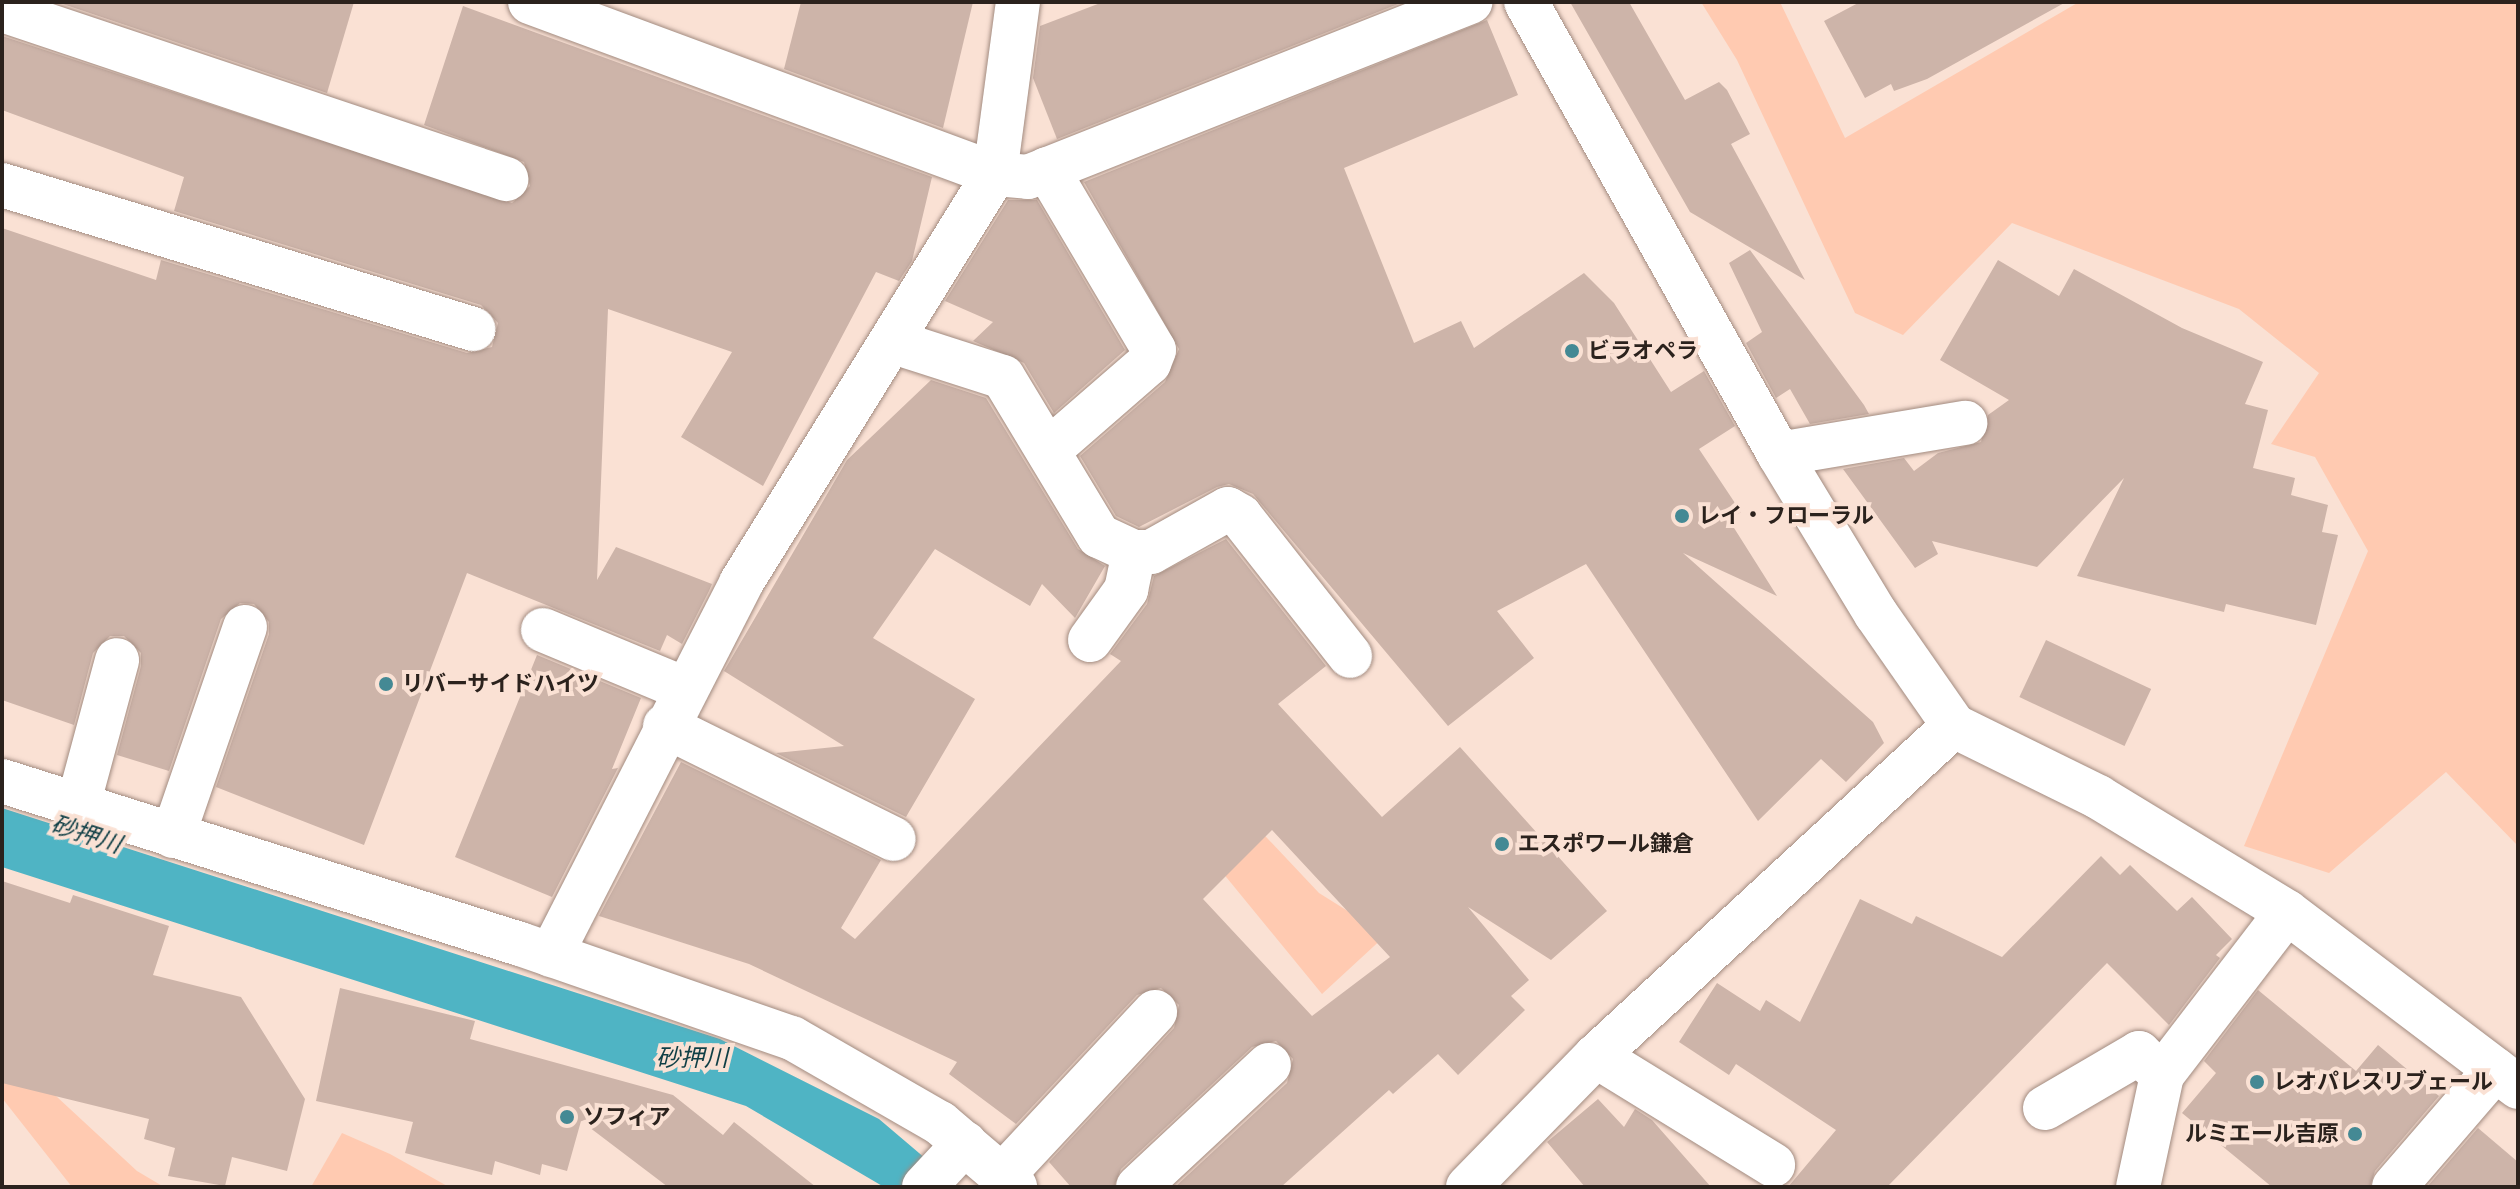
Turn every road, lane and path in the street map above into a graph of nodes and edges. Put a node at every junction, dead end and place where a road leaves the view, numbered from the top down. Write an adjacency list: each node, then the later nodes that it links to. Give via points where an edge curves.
1 (530, 2): 7 (street)
2 (1018, 2): 7 (street)
3 (1471, 2): 6 (street)
4 (1526, 2): 14 (street)
5 (2, 10): 8 (street)
6 (1047, 169): 7 (street, via 1028,177); 13 (street, via 1154,350 1149,363)
7 (995, 174): 11 (street)
8 (506, 179)
9 (2, 185): 10 (street)
10 (474, 329)
11 (894, 342): 13 (street, via 1003,377); 21 (street, via 826,442)
12 (1965, 423): 14 (street)
13 (1050, 449): 15 (street, via 1099,536)
14 (1779, 454): 22 (street, via 1876,614)
15 (1134, 552): 18 (street, via 1126,590); 19 (street, via 1151,552 1228,509)
16 (245, 627): 25 (street)
17 (543, 630): 21 (street)
18 (1090, 640)
19 (1350, 656)
20 (117, 660): 24 (street)
21 (675, 708): 26 (street); 28 (street)
22 (1954, 726): 27 (street, via 2098,797); 30 (street)
23 (2, 781): 24 (street)
24 (78, 805): 25 (street)
25 (173, 836): 28 (street)
26 (894, 839)
27 (2287, 912): 32 (street); 33 (street)
28 (551, 955): 35 (street, via 792,1038 940,1123)
29 (1155, 1012): 37 (street)
30 (1596, 1056): 36 (street); 39 (street)
31 (1269, 1065): 38 (street)
32 (2162, 1075): 34 (street, via 2139,1053); 40 (street, via 2146,1172)
33 (2507, 1078): 41 (street)
34 (2045, 1108)
35 (945, 1164): 37 (street)
36 (1773, 1165)
37 (1009, 1181)
38 (1138, 1187)
39 (1468, 1187)
40 (2138, 1187)
41 (2394, 1187)

